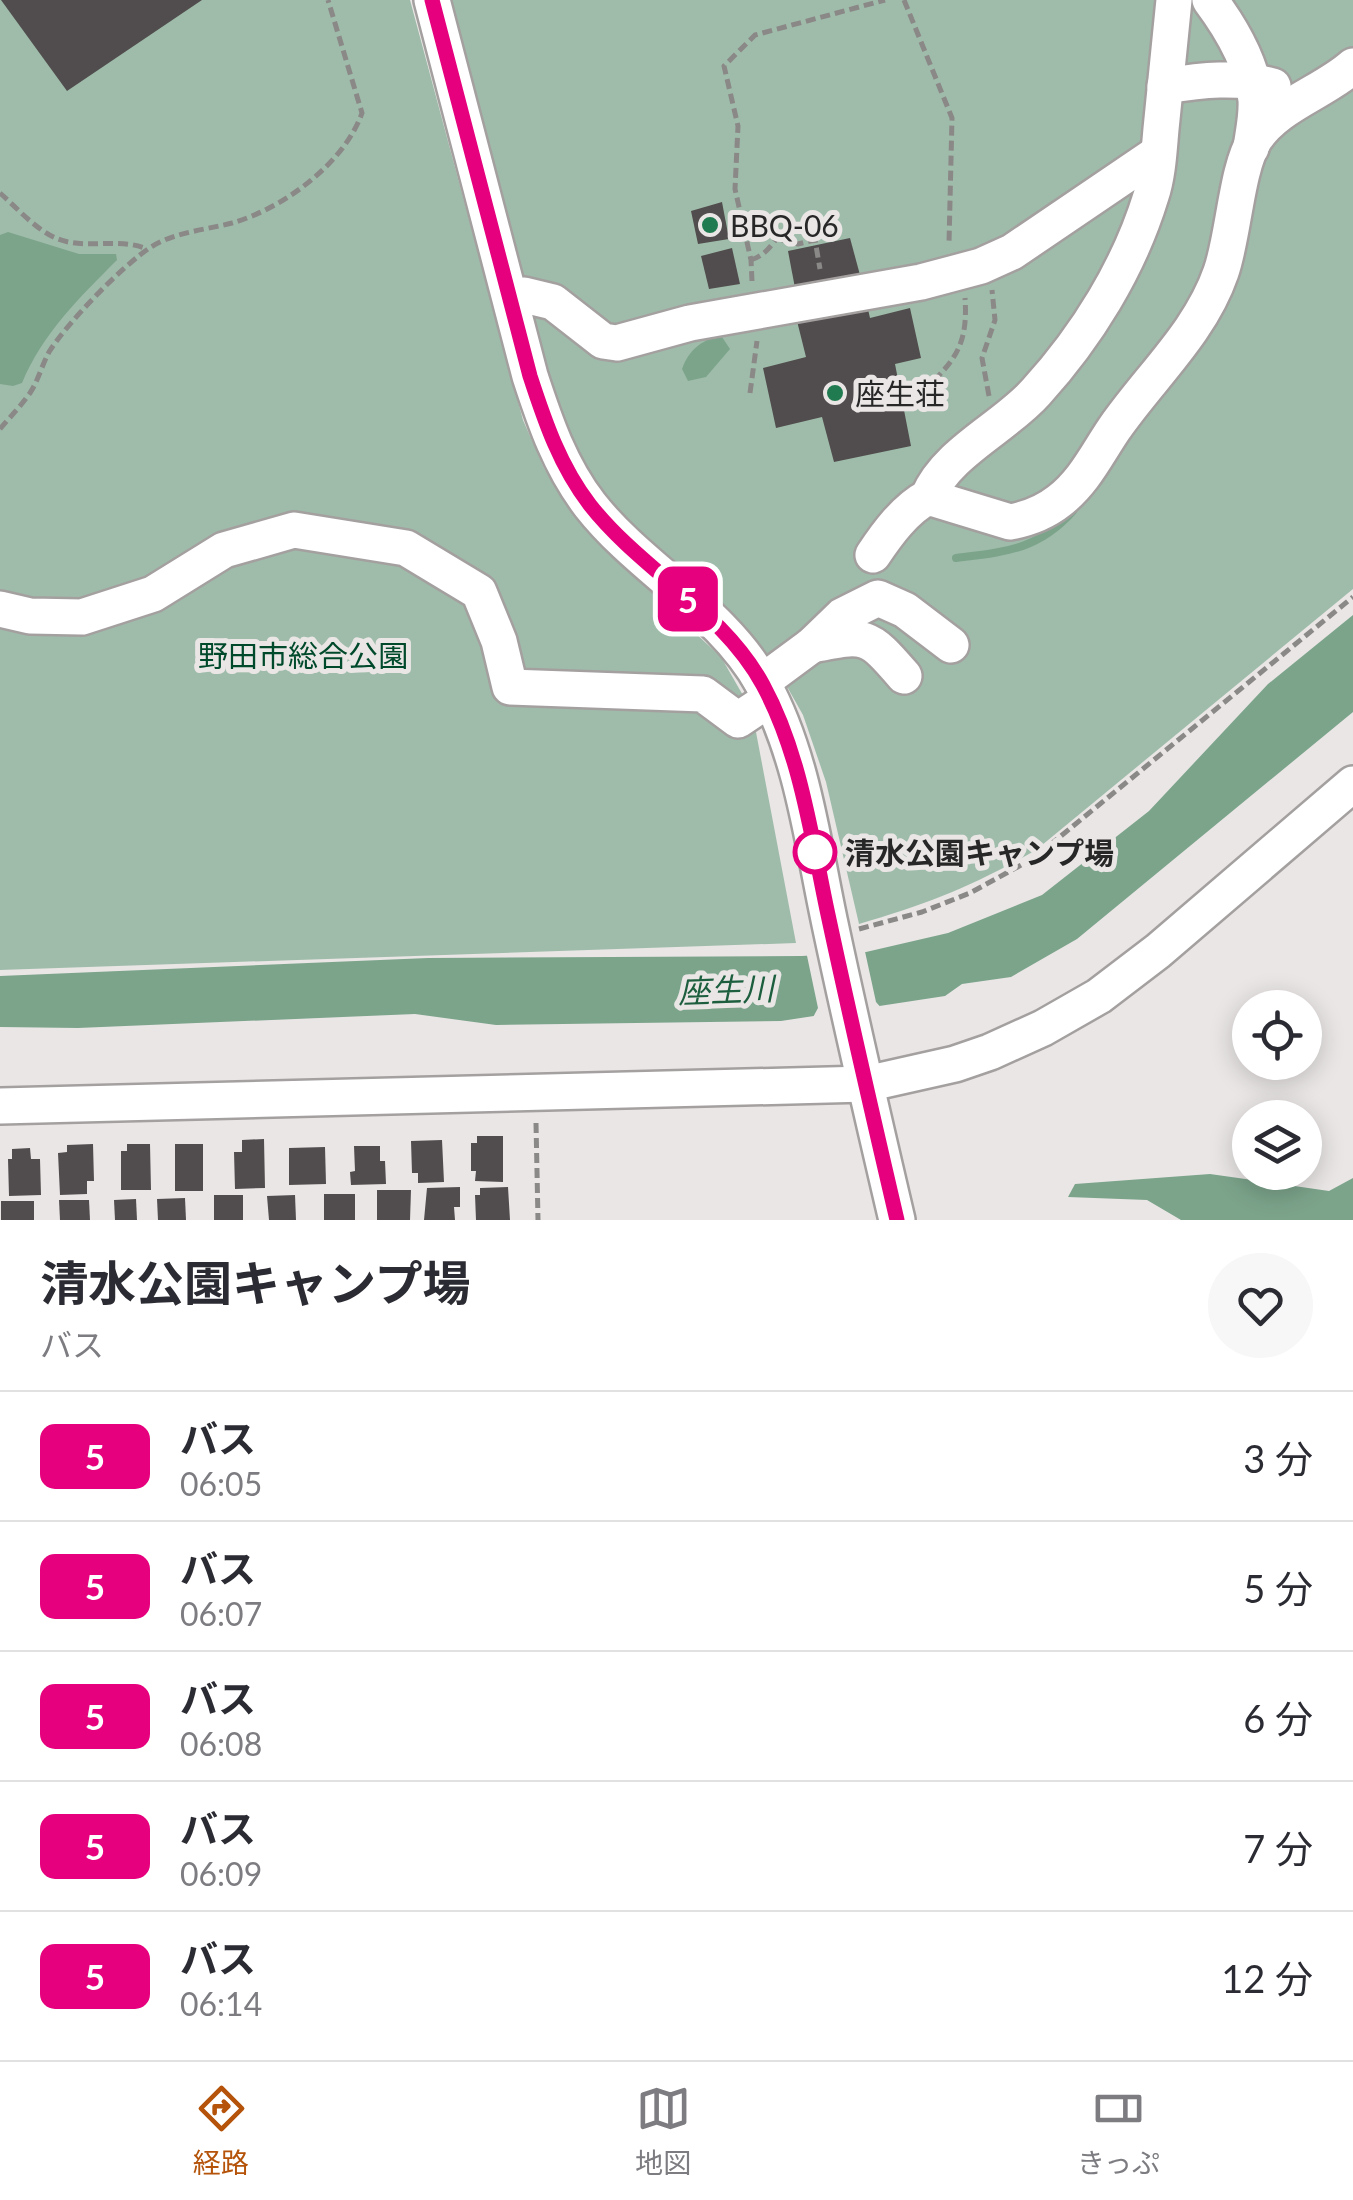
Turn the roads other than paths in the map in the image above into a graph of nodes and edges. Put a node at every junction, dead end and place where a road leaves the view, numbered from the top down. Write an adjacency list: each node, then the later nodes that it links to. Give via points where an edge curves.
1 (432, 0): 17 (street, via 550,437 592,507 700,609)
2 (1174, 0): 6 (street)
3 (1210, 0): 5 (street)
4 (1353, 66): 7 (street)
5 (1251, 81): 6 (street); 7 (street); 8 (street)
6 (1166, 86): 9 (street)
7 (1308, 97): 8 (street, via 1268,126)
8 (1251, 149): 11 (street, via 1214,290 1085,476 1060,501 1010,522)
9 (1158, 153): 10 (street, via 1022,246 921,282 690,323 618,344 603,341 553,302); 11 (street, via 1152,196 1118,278 1063,362 934,482)
10 (524, 295)
11 (928, 497): 12 (street)
12 (873, 555)
13 (0, 609): 17 (street, via 82,617 153,594 224,550 294,530 406,548 479,592 510,687 703,694 738,720)
14 (812, 645): 15 (street, via 842,616 878,598); 16 (street, via 855,636 880,649); 17 (street)
15 (951, 645)
16 (904, 676)
17 (766, 691): 19 (street, via 845,934 850,1014)
18 (1353, 784): 19 (street, via 1098,996 990,1052)
19 (866, 1084): 20 (street); 21 (street)
20 (0, 1106)
21 (897, 1220)

